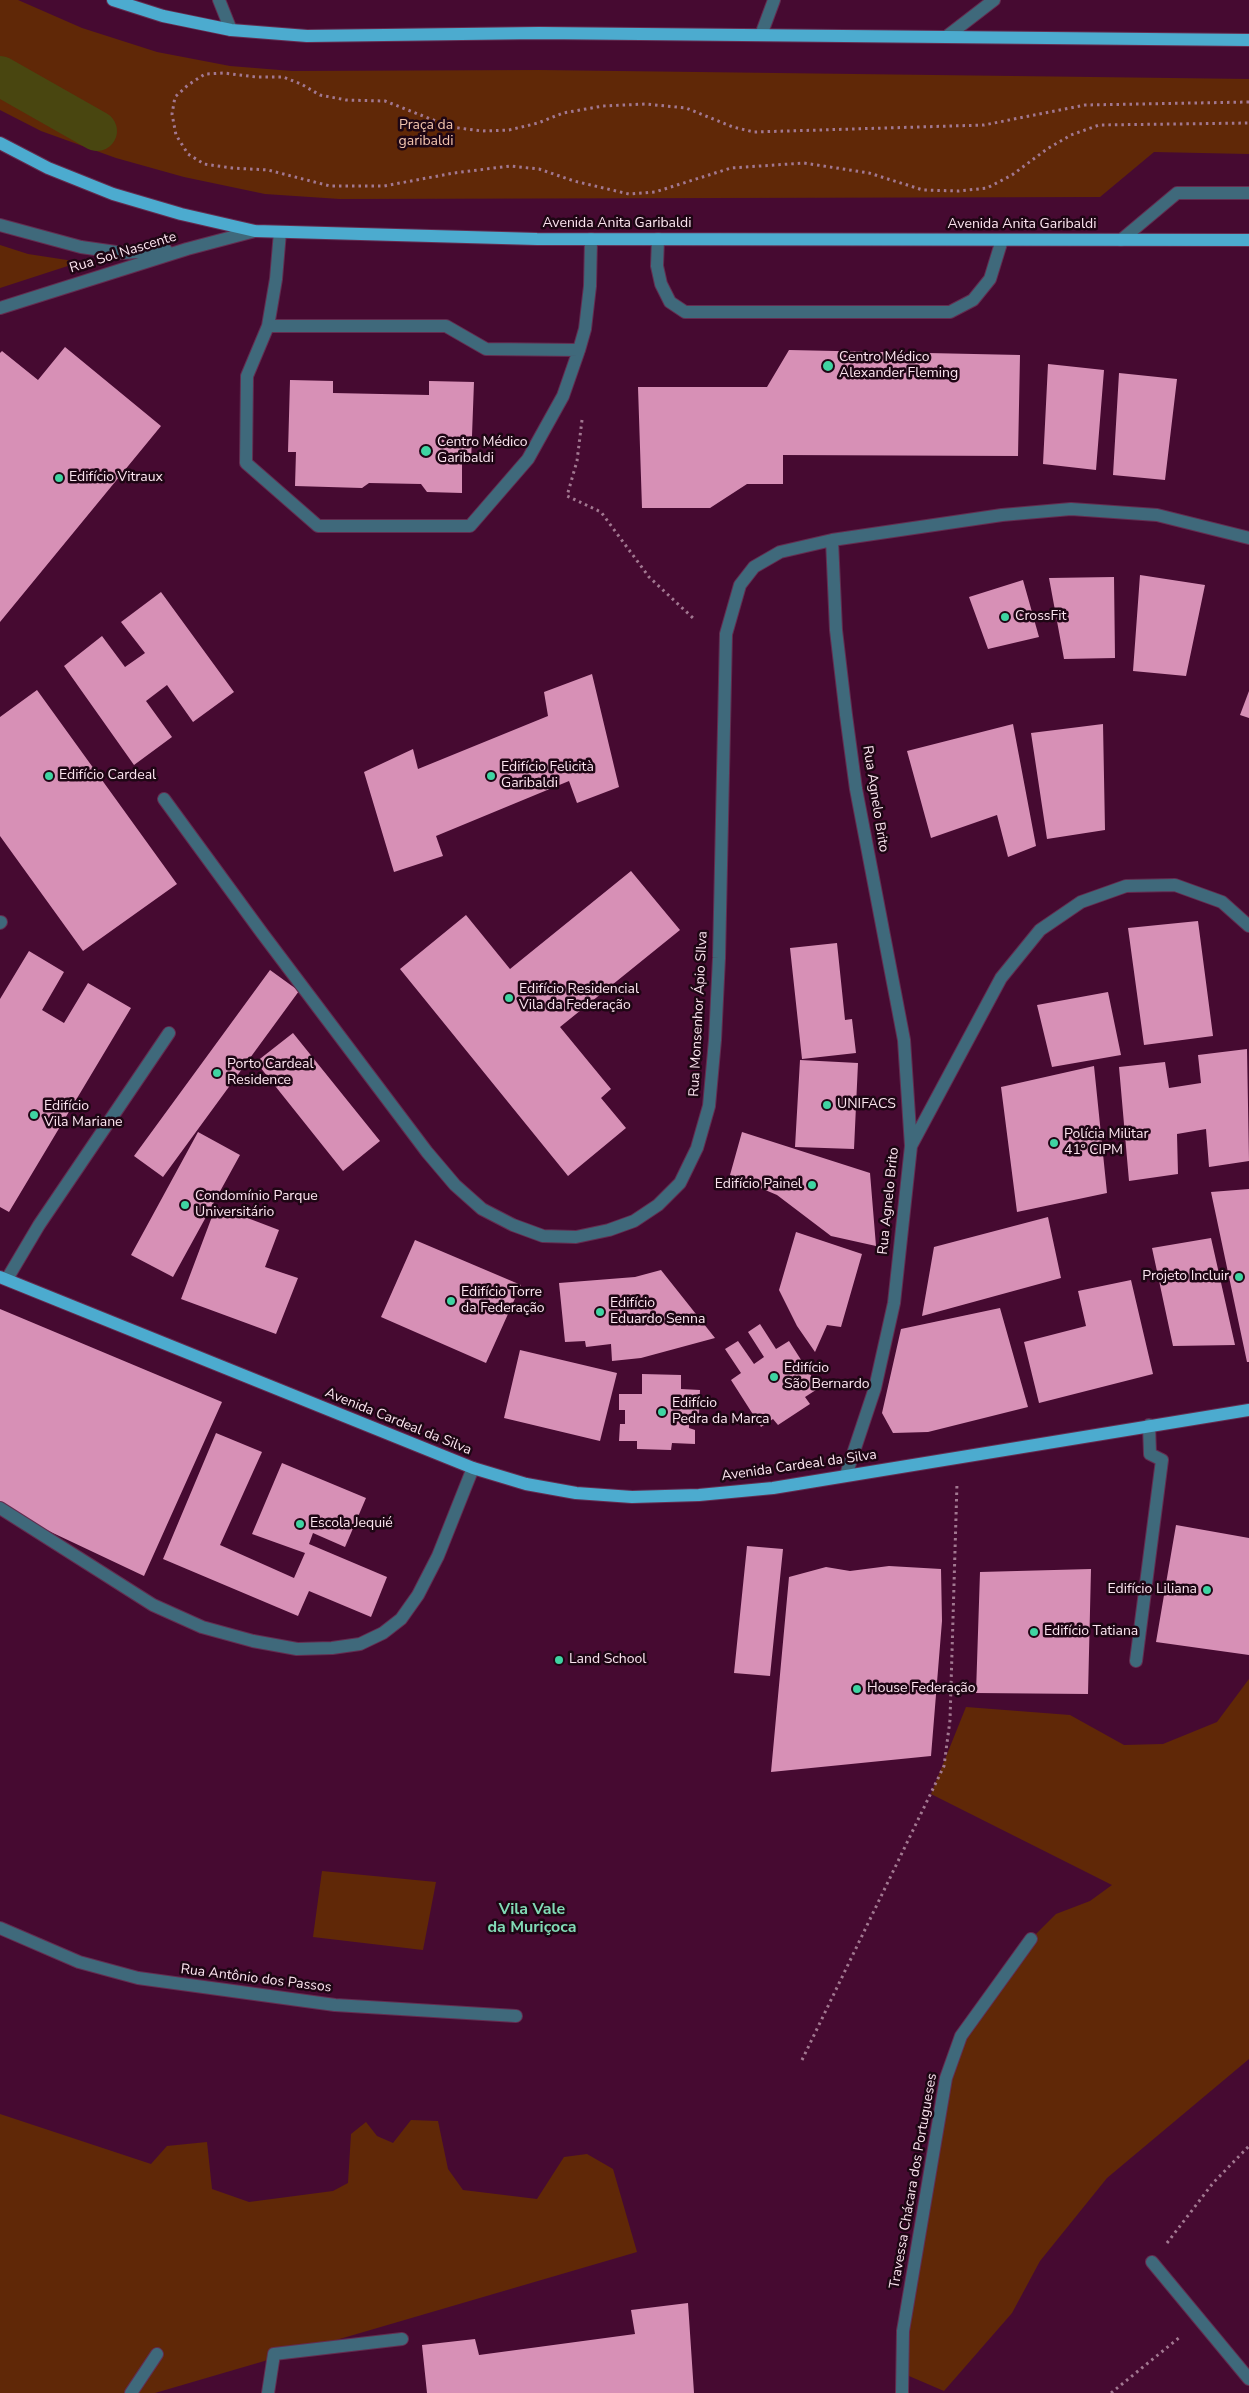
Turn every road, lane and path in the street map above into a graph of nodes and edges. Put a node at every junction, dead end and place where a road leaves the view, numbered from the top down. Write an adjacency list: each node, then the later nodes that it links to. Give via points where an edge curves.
1 (113, 0): 5 (main road, via 164,16)
2 (219, 0): 5 (street)
3 (774, 0): 6 (street)
4 (994, 0): 7 (street)
5 (231, 30): 6 (main road, via 307,36)
6 (761, 35): 7 (main road)
7 (946, 37): 8 (main road)
8 (1249, 40)
9 (1249, 102): 10 (path, via 1085,105 984,125 754,132 686,108 645,104 603,106 563,113 509,130 482,132 451,127 385,101 346,100 320,95 283,77 224,73 205,74 188,85 175,97 172,114 176,135 188,154 204,164 268,170 330,186 384,186 510,166 539,169 629,194 655,192 731,168 804,163 869,173 922,190 987,188 1055,145 1099,125)
10 (1249, 123)
11 (0, 144): 14 (main road, Avenida Anita Garibaldi, via 48,168 113,194)
12 (1249, 193): 19 (street, via 1177,193)
13 (0, 224): 21 (street, via 81,247 124,253)
14 (255, 231): 15 (main road, Avenida Anita Garibaldi); 21 (street, Rua Sol Nascente)
15 (280, 232): 16 (main road, Avenida Anita Garibaldi); 23 (street)
16 (591, 239): 17 (main road, Avenida Anita Garibaldi); 24 (street, via 590,286)
17 (658, 239): 18 (main road, Avenida Anita Garibaldi); 18 (street, via 657,266 661,284 670,302 685,312 950,312 973,300 990,279)
18 (1002, 240): 19 (main road, Avenida Anita Garibaldi)
19 (1121, 240): 20 (main road, Avenida Anita Garibaldi)
20 (1249, 240)
21 (187, 249): 22 (street, Rua Sol Nascente)
22 (0, 308)
23 (268, 326): 24 (street, via 446,326 486,349); 24 (street, via 247,376 246,464 318,526 470,526 528,459 563,396)
24 (579, 350)
25 (582, 415): 28 (path, via 577,461 567,496 602,512 649,577)
26 (1249, 538): 27 (street, via 1157,515 1071,509 1002,515)
27 (832, 540): 29 (street, Rua Monsenhor Ápio SIlva, via 780,552 754,567 740,585 726,634 719,958 709,1106 697,1148 680,1183 634,1221 576,1237 543,1236 482,1209 455,1185); 32 (street, Rua Agnelo Brito, via 836,630 856,789 904,1040)
28 (693, 618)
29 (164, 799)
30 (1249, 926): 32 (street, via 1222,902 1175,885 1126,886 1081,902 1040,930 1001,978)
31 (169, 1033): 33 (street)
32 (911, 1146): 38 (street, Rua Agnelo Brito, via 894,1303 875,1388)
33 (3, 1278): 37 (main road, Avenida Cardeal da Silva)
34 (1249, 1410): 35 (main road, Avenida Cardeal da Silva)
35 (1149, 1425): 36 (main road, Avenida Cardeal da Silva); 40 (street, via 1150,1454 1162,1460)
36 (957, 1458): 38 (main road, Avenida Cardeal da Silva); 44 (path, via 950,1720 944,1766)
37 (473, 1468): 38 (main road, Avenida Cardeal da Silva, via 526,1484 576,1493 632,1497 773,1488); 39 (street, via 438,1556 418,1595 400,1619 360,1644 332,1648 298,1649 202,1627 153,1605)
38 (846, 1475)
39 (0, 1508)
40 (1136, 1661)
41 (0, 1928): 43 (street, Rua Antônio dos Passos, via 80,1962 138,1978 334,2004)
42 (1031, 1939): 53 (street, Travessa Chácara dos Portugueses, via 962,2036 946,2078 903,2331)
43 (516, 2016)
44 (802, 2060)
45 (1249, 2146): 46 (path, via 1213,2183)
46 (1152, 2262): 47 (street)
47 (1200, 2321): 50 (street); 54 (path)
48 (402, 2339): 52 (street, via 274,2354)
49 (157, 2354): 51 (street)
50 (1249, 2380)
51 (131, 2393)
52 (268, 2393)
53 (902, 2393)
54 (1111, 2393)

